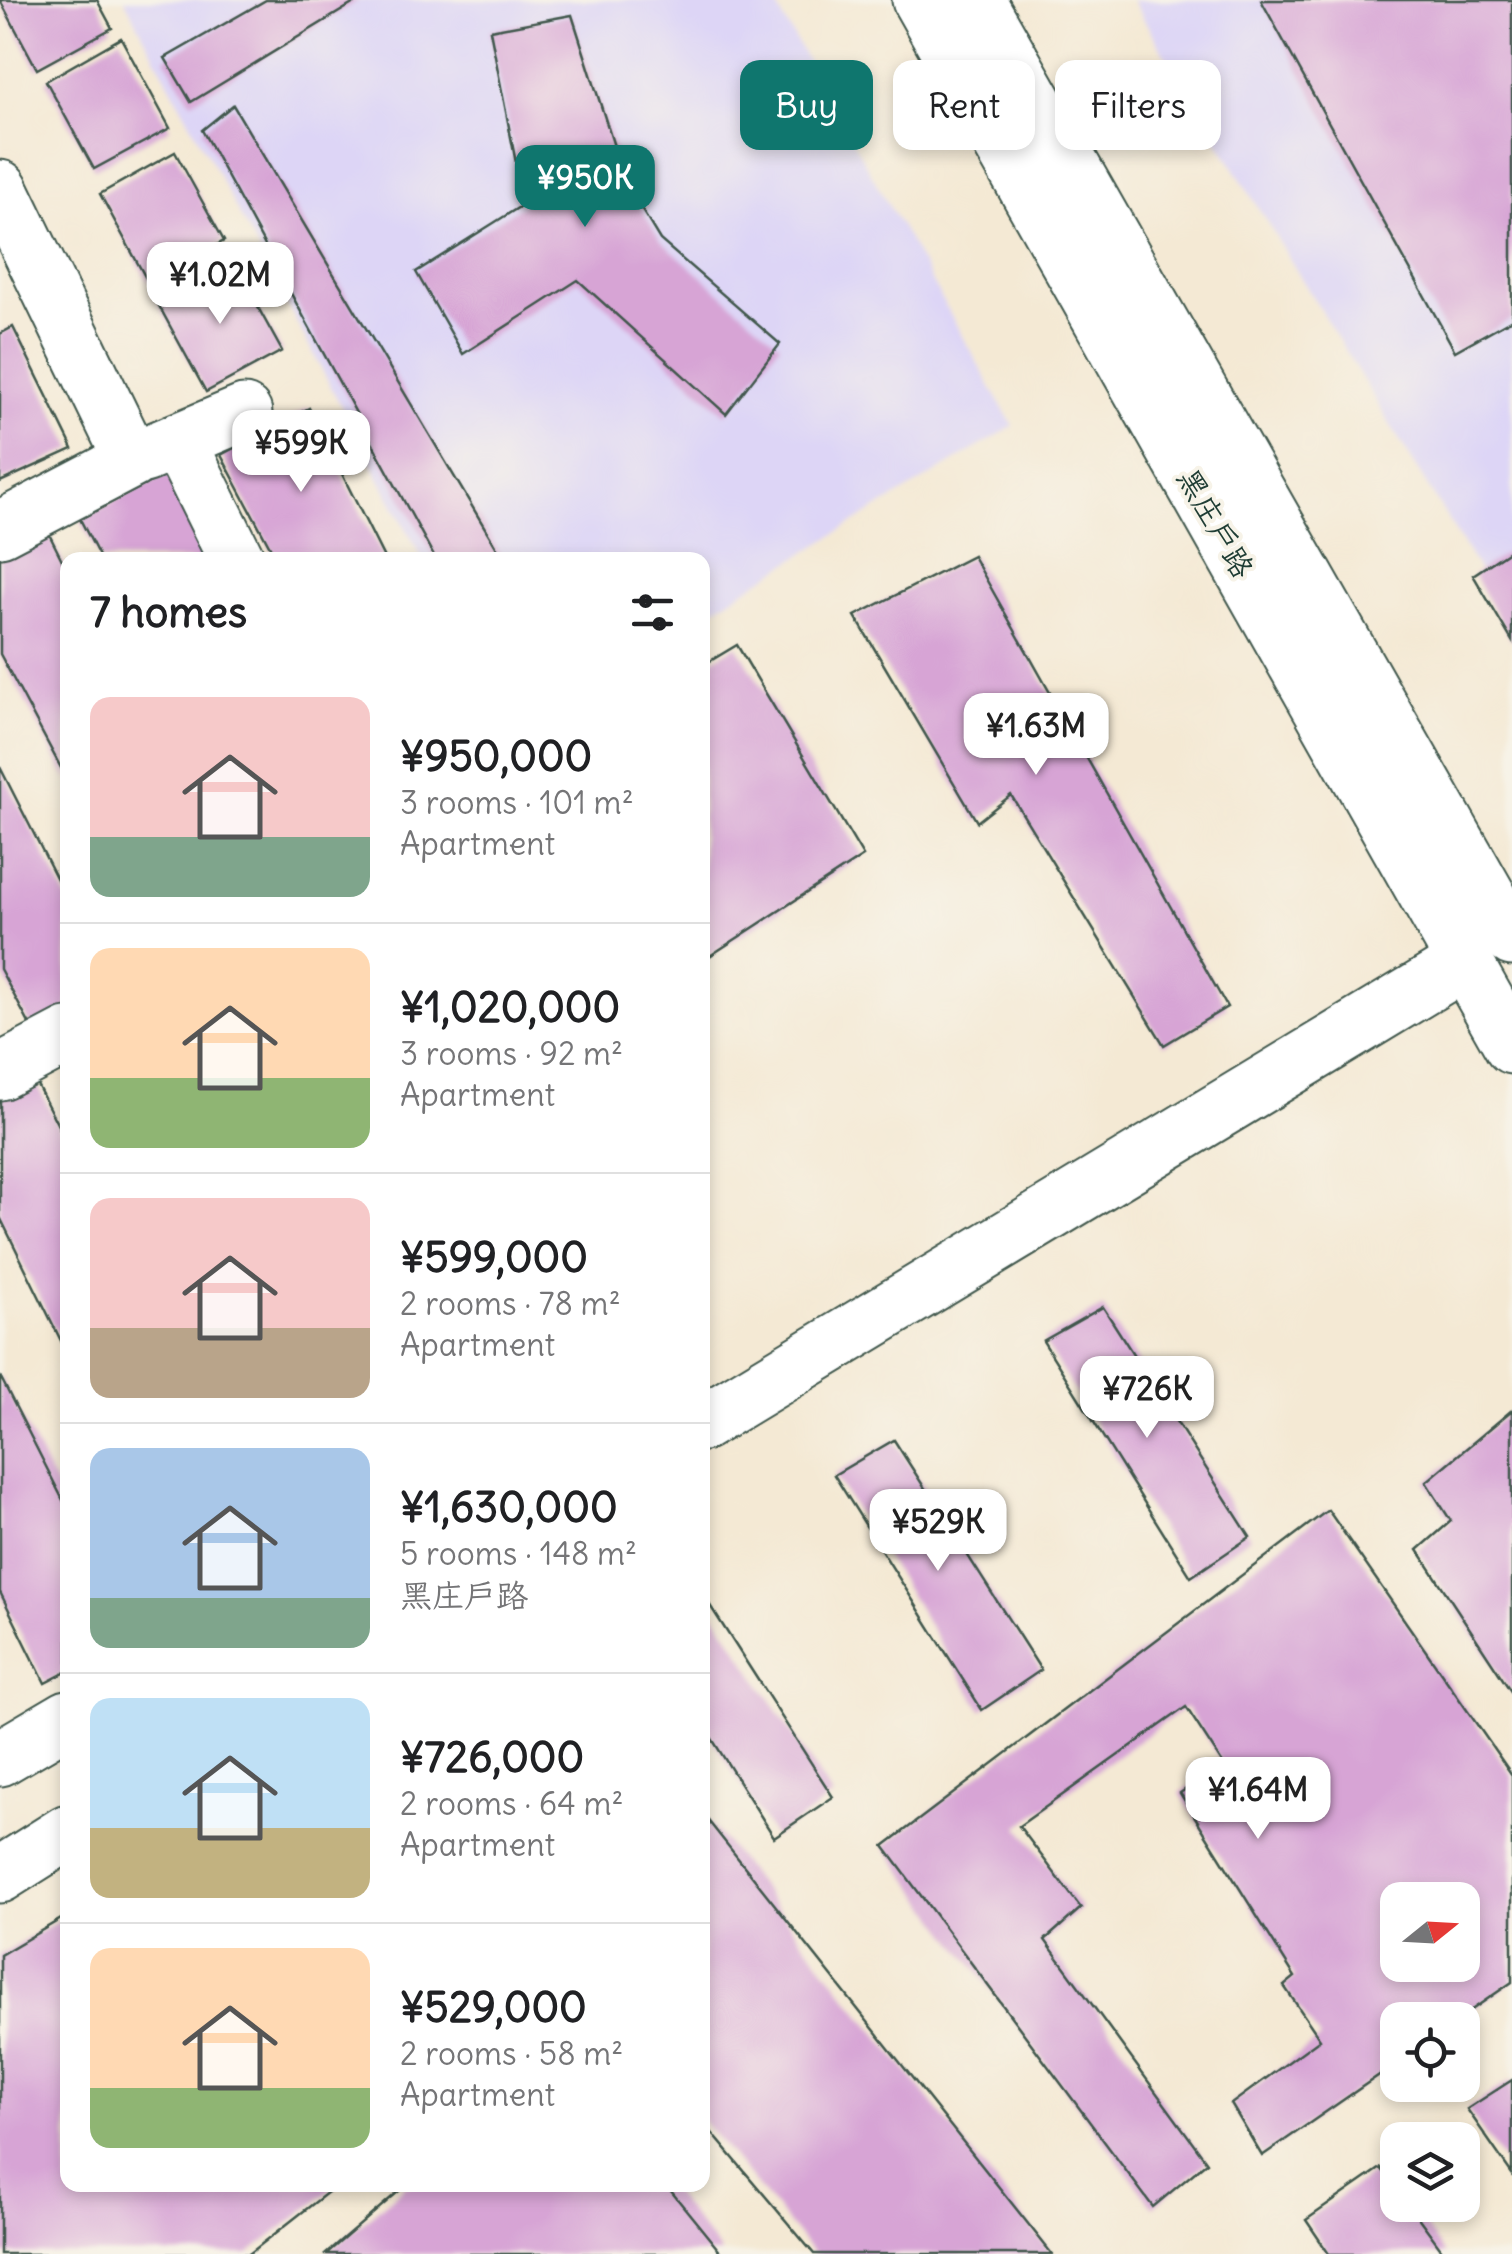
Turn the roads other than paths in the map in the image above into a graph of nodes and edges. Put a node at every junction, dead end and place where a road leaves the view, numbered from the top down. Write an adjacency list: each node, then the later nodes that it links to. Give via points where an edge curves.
1 (920, 0): 8 (street, 黑庄户路)
2 (977, 0): 8 (street, 黑庄户路)
3 (0, 188): 5 (street)
4 (244, 413): 5 (street)
5 (155, 450): 6 (street); 7 (street)
6 (0, 529)
7 (230, 552)
8 (1488, 950): 9 (street, 黑庄户路); 12 (street)
9 (1512, 1046)
10 (60, 1054): 11 (street)
11 (0, 1072)
12 (710, 1418)
13 (60, 1723): 14 (street)
14 (0, 1758)
15 (60, 1837): 16 (street)
16 (0, 1875)

